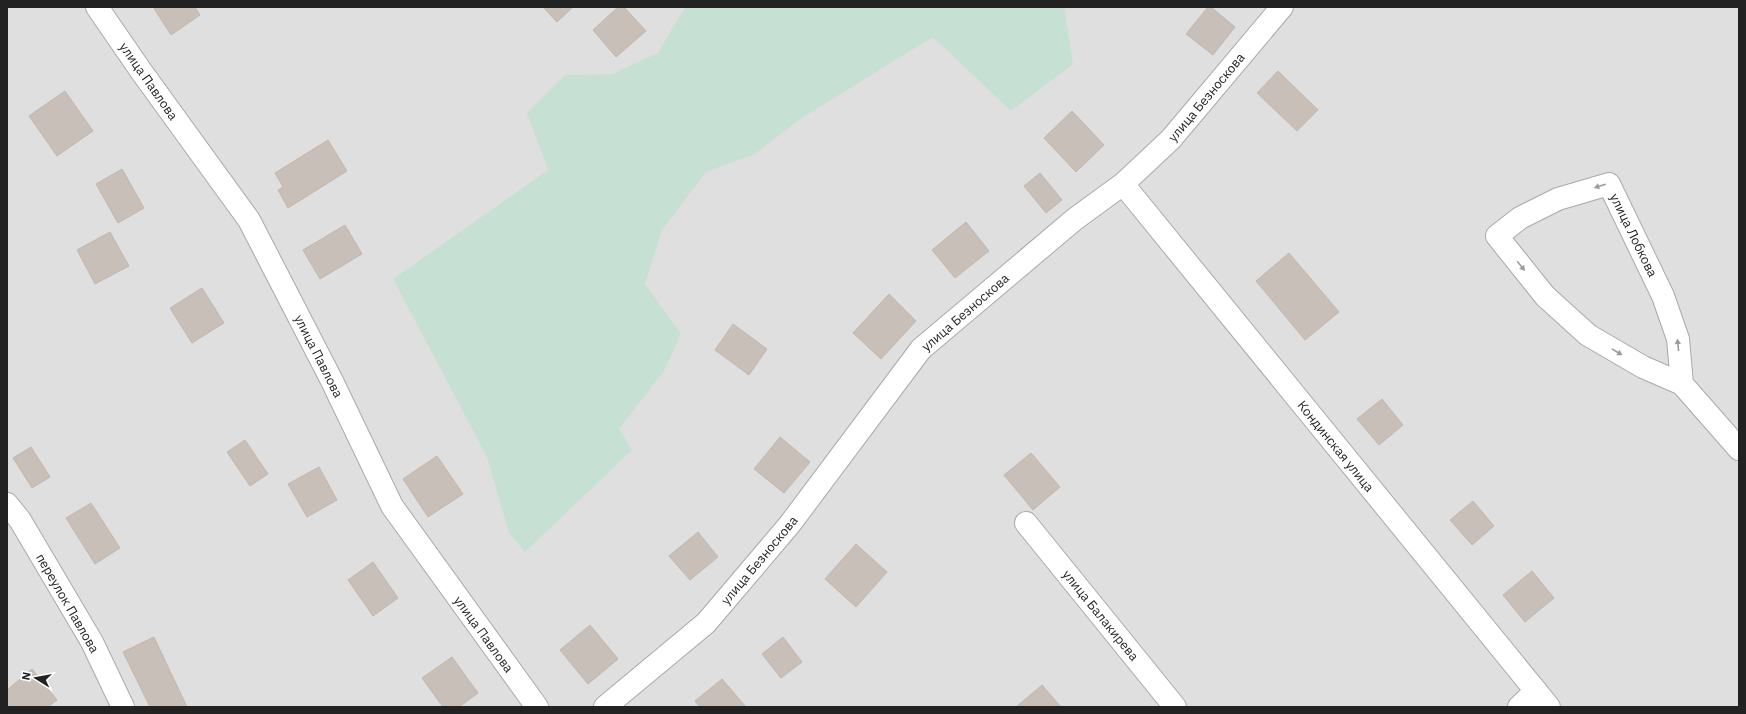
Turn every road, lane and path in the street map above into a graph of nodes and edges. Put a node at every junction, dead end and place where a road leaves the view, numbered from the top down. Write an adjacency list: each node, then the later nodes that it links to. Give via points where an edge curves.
1 (98, 7): 10 (street, улица Павлова, via 249,220 332,381 392,506)
2 (1282, 7): 3 (street, улица Безноскова, via 1171,139)
3 (1123, 184): 8 (street, Кондинская улица); 11 (street, улица Безноскова, via 1075,219 921,349 790,524 706,623)
4 (1682, 384): 4 (street, улица Лобкова, one-way to 4, via 1678,339 1663,296 1609,184 1558,199 1520,218 1497,236 1545,296 1588,335 1643,368); 5 (street, улица Лобкова)
5 (1739, 448)
6 (7, 504): 9 (street, переулок Павлова, via 20,520 92,642)
7 (1026, 523): 12 (street, улица Балакирева)
8 (1543, 699): 13 (street)
9 (122, 707)
10 (536, 707)
11 (605, 707)
12 (1175, 707)
13 (1519, 707)

